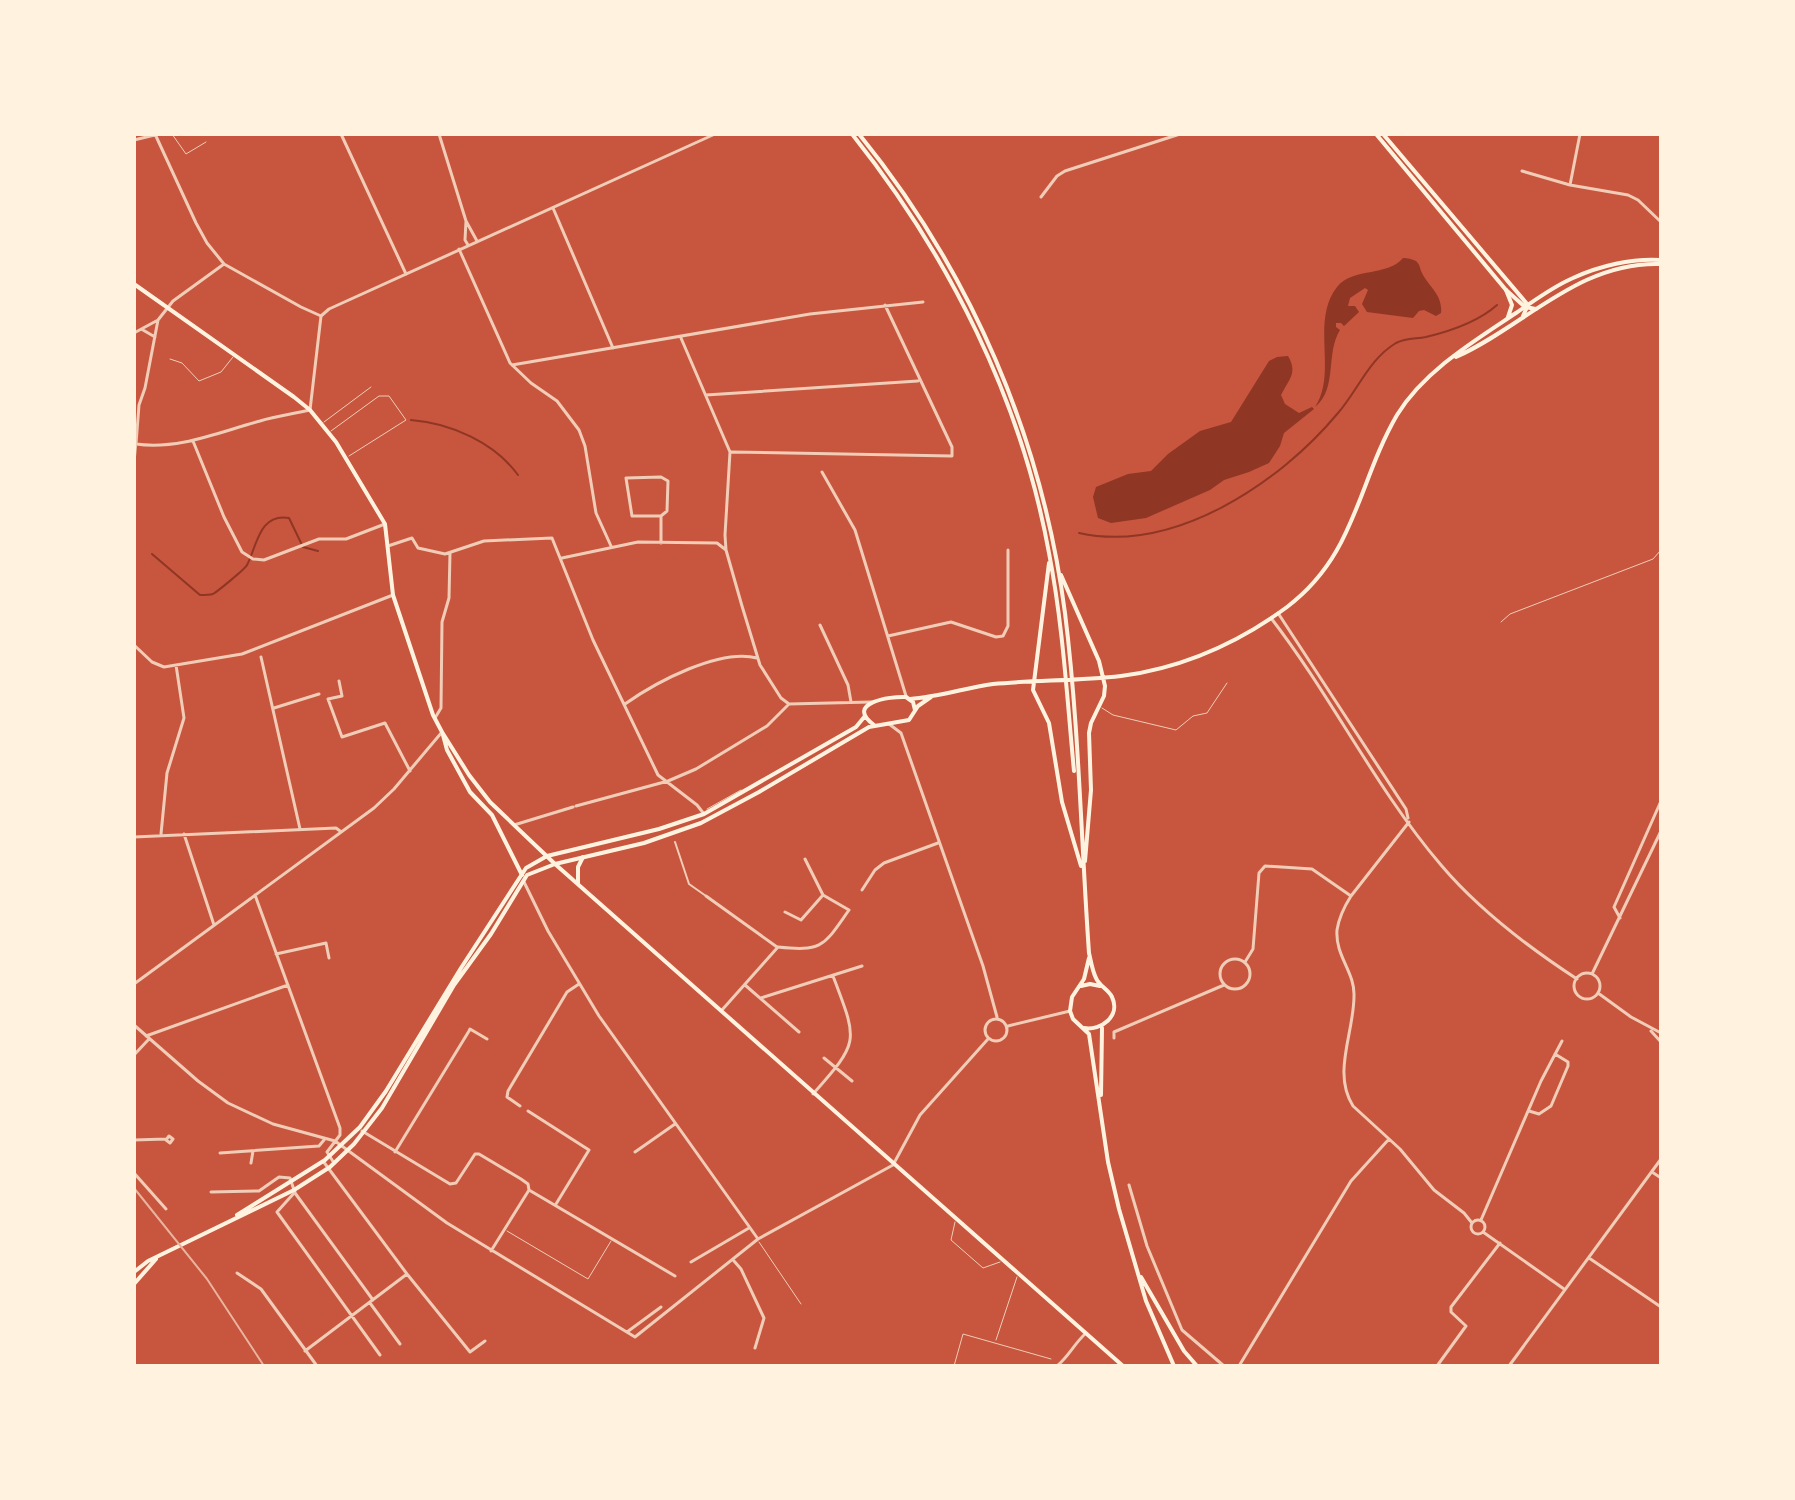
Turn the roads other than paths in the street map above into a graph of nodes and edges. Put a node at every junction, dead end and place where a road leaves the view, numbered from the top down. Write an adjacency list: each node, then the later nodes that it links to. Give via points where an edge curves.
1 (172, 134): 12 (lane, via 186,154)
2 (341, 134): 24 (street)
3 (439, 134): 17 (street)
4 (715, 134): 16 (street)
5 (852, 134): 66 (main road, via 905,206 971,319 1016,429)
6 (859, 134): 68 (main road, via 939,248 1000,368 1034,461)
7 (1180, 134): 15 (street, via 1065,171)
8 (1580, 134): 14 (street)
9 (157, 135): 11 (street); 23 (street, via 196,223)
10 (1381, 136): 26 (main road); 30 (main road)
11 (134, 140)
12 (206, 142)
13 (1522, 171): 14 (street)
14 (1570, 185): 18 (street, via 1628,195)
15 (1041, 197)
16 (553, 208): 19 (street); 40 (street)
17 (466, 221): 19 (street); 20 (street)
18 (1661, 222)
19 (477, 241): 20 (street)
20 (468, 245): 21 (street)
21 (459, 249): 24 (street); 44 (street)
22 (1661, 262): 30 (main road, via 1635,261 1590,271); 31 (main road, via 1595,276)
23 (224, 264): 29 (street); 32 (street)
24 (406, 274): 32 (street)
25 (134, 284): 29 (main road)
26 (1506, 290): 30 (main road); 34 (main road, via 1512,307)
27 (923, 302): 28 (street)
28 (885, 305): 39 (street); 45 (street)
29 (167, 307): 35 (street); 41 (main road)
30 (1526, 307): 31 (main road); 33 (main road); 34 (main road)
31 (1536, 309): 33 (main road)
32 (321, 316): 48 (street)
33 (1522, 318): 43 (main road)
34 (1506, 319): 43 (main road)
35 (158, 320): 36 (street); 38 (street)
36 (143, 330): 37 (street); 38 (street)
37 (134, 333)
38 (155, 337): 52 (street)
39 (681, 338): 40 (street); 47 (street)
40 (613, 348): 44 (street)
41 (235, 355): 42 (lane, via 221,372 199,381 182,363); 48 (main road)
42 (170, 359)
43 (1450, 360): 70 (main road, via 1396,417 1330,562)
44 (512, 365): 61 (street, via 557,401 579,430 596,513)
45 (920, 380): 47 (street); 53 (street, via 952,456)
46 (371, 387): 49 (lane)
47 (706, 395): 53 (street)
48 (310, 410): 49 (main road); 51 (street)
49 (322, 424): 50 (main road)
50 (329, 433): 54 (main road); 54 (lane, via 379,396 389,396 406,420)
51 (193, 441): 52 (street); 58 (street, via 224,517 242,552 253,558 264,560 325,538 346,539)
52 (135, 445): 55 (street)
53 (730, 452): 62 (street)
54 (347, 458): 58 (main road)
55 (134, 468)
56 (822, 472): 73 (street, via 855,530)
57 (661, 516): 57 (street, via 667,511 668,481 626,478 632,516); 59 (street)
58 (385, 524): 60 (main road)
59 (661, 543): 61 (street); 62 (street, via 717,543)
60 (388, 546): 65 (street, via 412,538 418,548); 69 (main road)
61 (611, 546): 67 (street)
62 (726, 550): 76 (street)
63 (1008, 550): 73 (street, via 1008,626 1003,636 951,622)
64 (1661, 550): 71 (lane, via 1653,559)
65 (450, 553): 67 (street, via 484,541 539,537 552,538); 94 (street, via 441,708)
66 (1050, 554): 77 (main road); 81 (main road)
67 (561, 558): 88 (street)
68 (1058, 569): 77 (main road); 79 (main road)
69 (393, 595): 78 (street, via 242,654); 94 (main road)
70 (1274, 616): 79 (main road, via 1217,649 1150,670); 104 (street); 104 (street, via 1406,809)
71 (1501, 622)
72 (820, 625): 86 (street)
73 (888, 636): 84 (street)
74 (134, 645): 78 (street, via 157,666)
75 (261, 657): 91 (street)
76 (758, 658): 88 (street, via 728,655 705,662); 89 (street)
77 (1067, 662): 119 (main road)
78 (176, 665): 110 (street, via 184,718 167,773)
79 (1103, 677): 81 (main road); 90 (main road)
80 (339, 681): 100 (street, via 342,696 328,699 342,737 385,723)
81 (1033, 681): 85 (main road); 119 (main road, via 1035,698 1049,723 1062,802)
82 (1227, 683): 90 (lane, via 1207,713 1193,716 1176,730 1113,715)
83 (319, 694): 91 (street)
84 (905, 696): 85 (main road); 87 (main road); 92 (main road)
85 (931, 697): 92 (main road)
86 (852, 702): 87 (street); 89 (street); 93 (street)
87 (871, 702): 93 (main road)
88 (625, 704): 101 (street, via 658,775)
89 (789, 704): 101 (street, via 757,733)
90 (1100, 706): 119 (main road, via 1089,733)
91 (274, 708): 106 (street)
92 (915, 710): 95 (main road)
93 (865, 714): 97 (main road); 103 (main road, via 856,727)
94 (435, 718): 98 (main road)
95 (907, 721): 96 (main road); 99 (street)
96 (889, 724): 97 (main road); 99 (street)
97 (874, 725): 115 (main road, via 701,823)
98 (442, 732): 100 (street); 105 (main road, via 469,775); 118 (main road, via 470,792 492,815)
99 (901, 733): 113 (street)
100 (410, 771): 107 (street, via 374,808)
101 (668, 781): 103 (street); 105 (street)
102 (1661, 801): 127 (street, via 1614,907)
103 (704, 814): 114 (main road)
104 (1409, 822): 125 (street); 137 (street, via 1479,904)
105 (514, 825): 114 (main road)
106 (300, 829): 107 (street); 109 (street)
107 (340, 831): 122 (street)
108 (1661, 831): 127 (street)
109 (184, 834): 110 (street); 128 (street)
110 (161, 835): 111 (street)
111 (134, 837)
112 (675, 842): 124 (street, via 689,884)
113 (938, 843): 121 (street, via 884,863); 151 (street)
114 (547, 856): 117 (main road); 118 (main road, via 526,868)
115 (583, 857): 117 (main road); 120 (main road)
116 (805, 859): 123 (street)
117 (555, 864): 118 (main road); 120 (main road)
118 (523, 877): 139 (street); 176 (main road); 177 (main road)
119 (1084, 880): 130 (main road)
120 (578, 884): 150 (main road)
121 (862, 890)
122 (255, 895): 128 (street); 131 (street)
123 (823, 895): 126 (street, via 801,920); 129 (street, via 849,910 828,939 812,949)
124 (706, 896): 129 (street)
125 (1351, 896): 133 (street, via 1312,869 1265,866 1259,873 1253,949); 179 (street, via 1337,929 1340,956 1354,988 1343,1081 1353,1106)
126 (785, 912)
127 (1620, 918): 135 (street)
128 (214, 925): 138 (street)
129 (778, 947): 141 (street)
130 (1089, 953): 143 (main road); 144 (main road)
131 (276, 954): 132 (street, via 326,943); 140 (street)
132 (329, 958)
133 (1245, 962): 142 (street, via 1224,962); 142 (street, via 1250,970 1246,984 1233,989)
134 (862, 966): 136 (street)
135 (1592, 974): 137 (street); 145 (street, via 1600,982)
136 (833, 976): 147 (street); 168 (street, via 852,1039)
137 (1577, 979): 146 (street, via 1574,987)
138 (134, 984)
139 (579, 984): 171 (street, via 567,992 508,1091 507,1097); 175 (street)
140 (288, 985): 159 (street); 182 (street, via 340,1128)
141 (745, 985): 147 (street); 150 (street)
142 (1224, 985): 160 (street, via 1114,1032)
143 (1102, 987): 144 (main road); 154 (main road, via 1114,1004)
144 (1078, 989): 149 (main road)
145 (1598, 993): 146 (street); 156 (street)
146 (1581, 997): 148 (street)
147 (761, 998): 157 (street)
148 (1579, 1004)
149 (1070, 1011): 153 (street); 155 (main road)
150 (721, 1012): 170 (main road)
151 (997, 1017): 153 (street); 162 (street, via 985,1030)
152 (134, 1025): 159 (street)
153 (1008, 1026): 162 (street, via 1000,1040)
154 (1102, 1026): 155 (main road); 172 (main road)
155 (1084, 1028): 172 (main road)
156 (1649, 1028): 158 (street); 164 (street)
157 (799, 1032)
158 (1661, 1033)
159 (147, 1037): 166 (street); 181 (street, via 228,1103)
160 (1114, 1038)
161 (487, 1039): 186 (street, via 470,1029)
162 (988, 1039): 194 (street, via 920,1115)
163 (1562, 1041): 165 (street)
164 (1661, 1042)
165 (1554, 1054): 174 (street); 174 (street, via 1568,1062 1560,1086 1547,1110)
166 (134, 1055)
167 (824, 1058): 168 (street)
168 (836, 1068): 169 (street); 170 (street)
169 (852, 1081)
170 (813, 1094): 194 (main road)
171 (520, 1106)
172 (1101, 1109): 222 (main road, via 1113,1184)
173 (528, 1111): 204 (street, via 589,1150)
174 (1529, 1111): 207 (street)
175 (675, 1124): 187 (street); 210 (street)
176 (358, 1128): 177 (street); 183 (main road)
177 (364, 1133): 185 (main road); 186 (street)
178 (166, 1139): 180 (street)
179 (1389, 1139): 208 (street); 251 (street, via 1351,1181)
180 (134, 1140)
181 (324, 1140): 182 (street); 184 (street, via 319,1146)
182 (335, 1141): 183 (street); 189 (street, via 327,1150)
183 (341, 1146): 185 (street); 189 (main road)
184 (253, 1151): 188 (street); 192 (street)
185 (347, 1151): 193 (main road); 216 (street)
186 (395, 1152): 201 (street, via 450,1184 479,1154 528,1184)
187 (635, 1152)
188 (220, 1153)
189 (329, 1157): 191 (main road); 193 (street); 195 (street)
190 (1661, 1159): 196 (street)
191 (323, 1161): 195 (street); 199 (main road)
192 (251, 1163)
193 (334, 1163): 195 (main road)
194 (893, 1165): 206 (main road); 214 (street)
195 (328, 1168): 202 (main road); 225 (street)
196 (1652, 1172): 198 (street); 218 (street)
197 (134, 1173): 205 (street)
198 (1661, 1178)
199 (292, 1181): 202 (street); 203 (street, via 279,1177 259,1191); 209 (main road)
200 (1129, 1185): 250 (street, via 1147,1246 1182,1330)
201 (529, 1190): 204 (street); 211 (street)
202 (295, 1191): 209 (main road); 230 (street); 234 (street, via 277,1212)
203 (211, 1192)
204 (555, 1205): 213 (street)
205 (166, 1209)
206 (956, 1220): 220 (main road); 220 (lane, via 951,1240 983,1268)
207 (1481, 1220): 208 (street); 212 (street)
208 (1472, 1223): 212 (street, via 1473,1232)
209 (217, 1227): 217 (main road)
210 (749, 1228): 214 (street); 221 (street)
211 (505, 1230): 213 (lane, via 588,1279); 216 (street)
212 (1483, 1232): 215 (street)
213 (612, 1239): 227 (street)
214 (758, 1239): 219 (street); 231 (lane)
215 (1500, 1243): 229 (street); 252 (street, via 1451,1307 1466,1326)
216 (491, 1251): 235 (street)
217 (158, 1258): 223 (main road); 228 (main road)
218 (1589, 1258): 229 (street); 233 (street)
219 (734, 1261): 235 (street, via 635,1337); 240 (street, via 764,1318)
220 (1002, 1261): 226 (main road)
221 (691, 1262)
222 (1137, 1271): 248 (main road); 249 (main road)
223 (134, 1272)
224 (237, 1273): 241 (street, via 261,1289)
225 (407, 1274): 230 (street); 237 (street, via 470,1352)
226 (1018, 1274): 236 (main road); 238 (lane)
227 (675, 1276)
228 (134, 1284)
229 (1564, 1289): 253 (street)
230 (371, 1301): 234 (street); 239 (street)
231 (801, 1304)
232 (661, 1307): 235 (street)
233 (1661, 1307)
234 (350, 1317): 241 (street); 242 (street)
235 (627, 1332)
236 (1086, 1333): 246 (street); 247 (main road)
237 (485, 1341)
238 (995, 1343): 243 (lane); 245 (lane, via 963,1334)
239 (400, 1344)
240 (755, 1348)
241 (305, 1351): 244 (street)
242 (380, 1355)
243 (1051, 1359)
244 (317, 1366)
245 (954, 1366)
246 (1057, 1366)
247 (1123, 1366)
248 (1174, 1366)
249 (1197, 1366)
250 (1224, 1366)
251 (1239, 1366)
252 (1437, 1366)
253 (1509, 1366)

